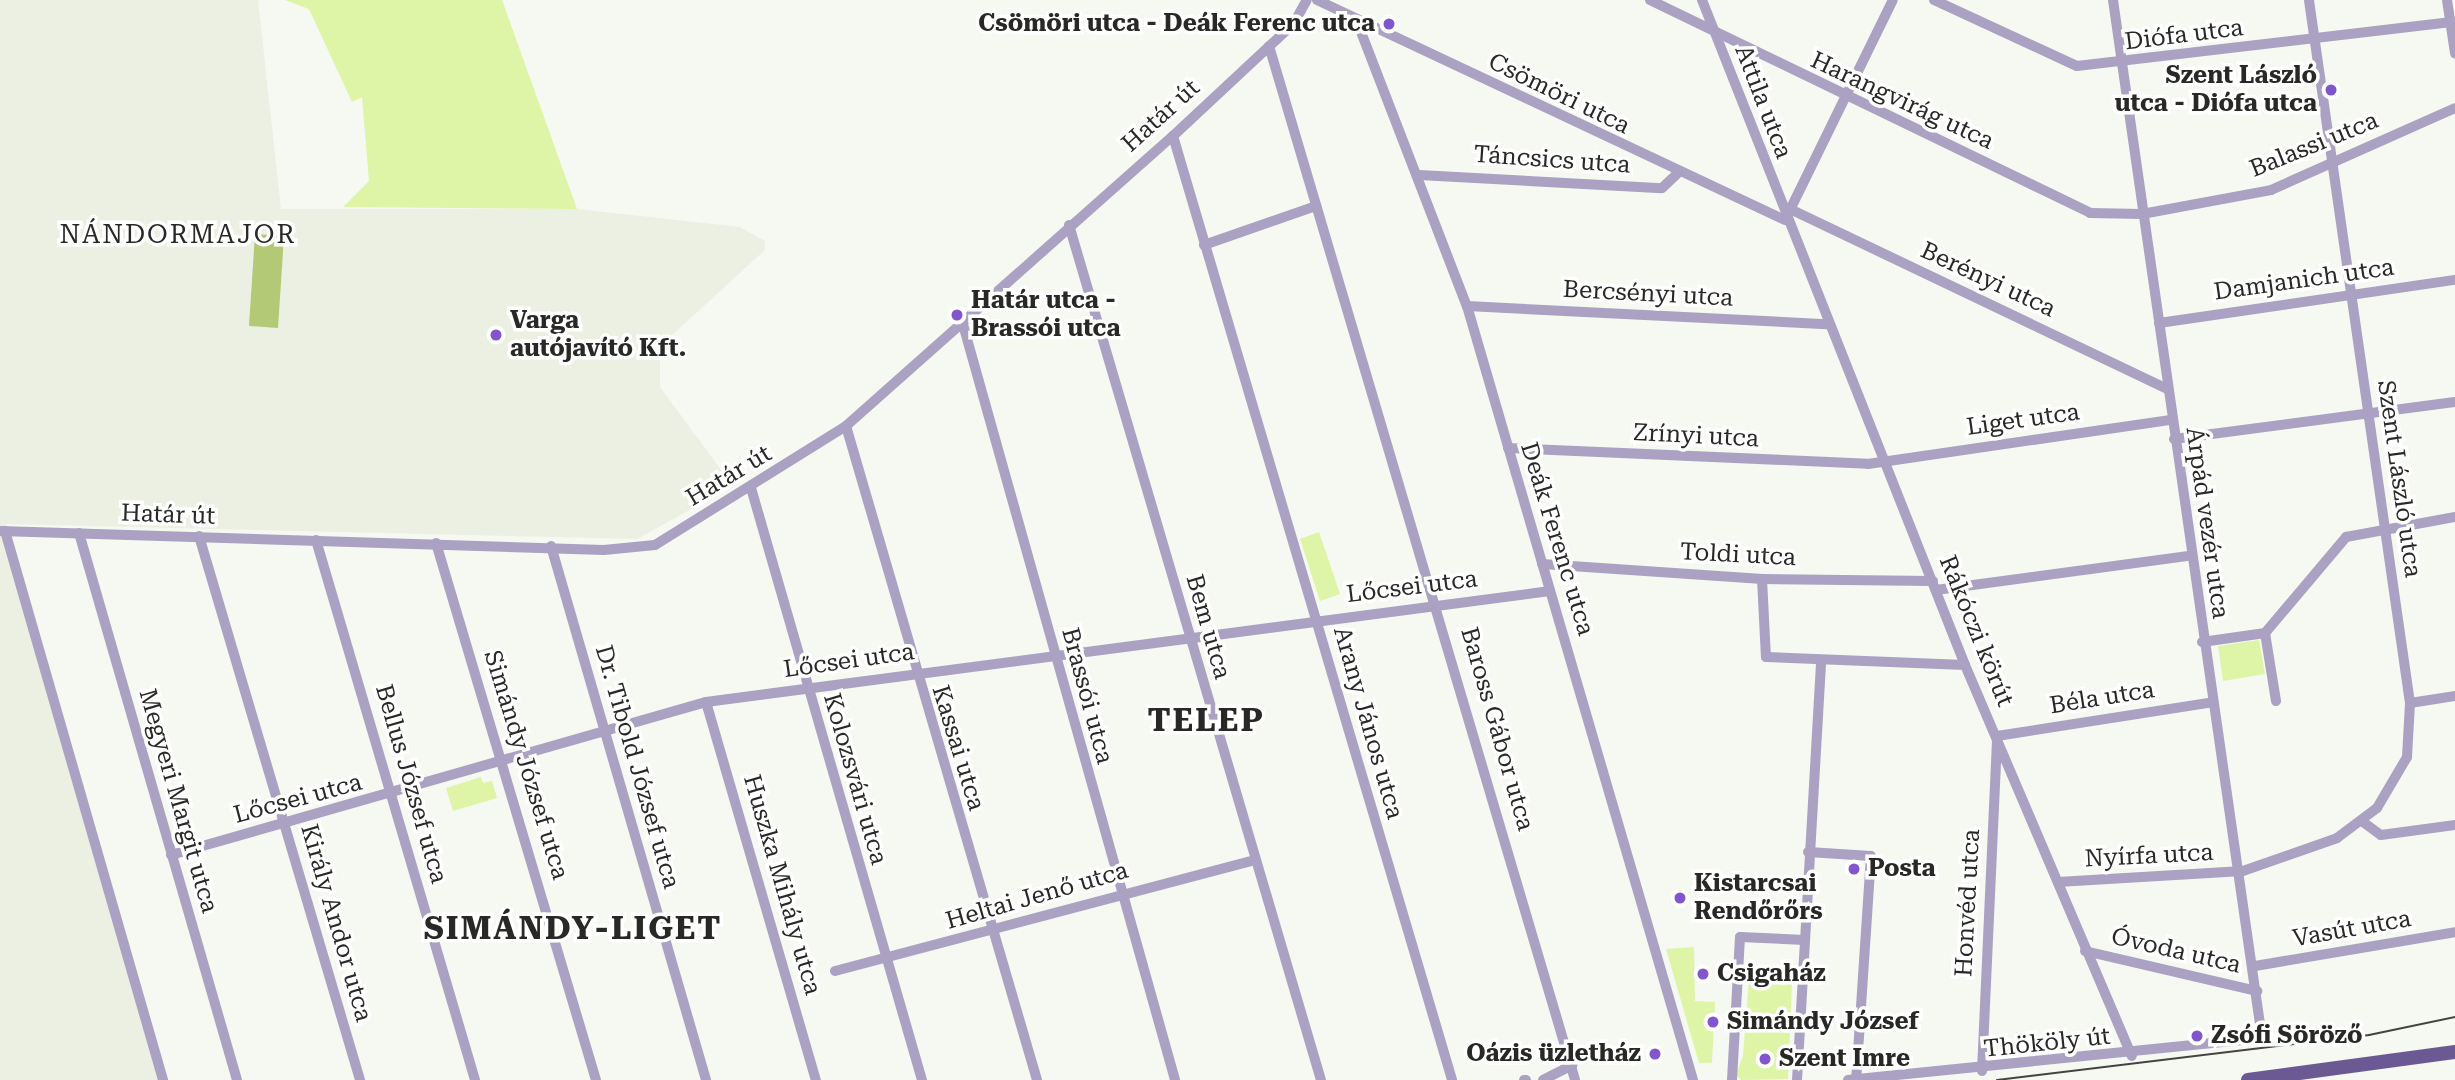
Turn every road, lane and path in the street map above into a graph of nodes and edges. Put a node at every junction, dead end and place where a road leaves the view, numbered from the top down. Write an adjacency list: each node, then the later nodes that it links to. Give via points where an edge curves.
1 (1307, 0): 14 (street, Határ út)
2 (1317, 0): 10 (street, Csömöri utca)
3 (1650, 0): 12 (street, Harangvirág utca)
4 (1702, 0): 12 (street, Attila utca)
5 (1893, 0): 17 (street)
6 (1934, 0): 16 (street, Diófa utca, via 2077,66)
7 (2113, 0): 16 (street, Árpád vezér utca)
8 (2309, 0): 13 (street, Szent László utca)
9 (2447, 0): 11 (street)
10 (1356, 19): 21 (street, Csömöri utca); 22 (street, Deák Ferenc utca)
11 (2451, 22): 13 (street, Diófa utca); 15 (street)
12 (1714, 32): 17 (street, Harangvirág utca); 25 (street, Attila utca)
13 (2315, 39): 16 (street, Diófa utca); 20 (street, Szent László utca)
14 (1269, 46): 19 (street, Határ út); 23 (street, Baross Gábor utca)
15 (2455, 53)
16 (2122, 64): 24 (street, Árpád vezér utca)
17 (1844, 99): 24 (street, Harangvirág utca, via 2090,213); 25 (street)
18 (2455, 107): 20 (street, Balassi utca)
19 (1173, 136): 26 (street, Határ út); 27 (street, Arany János utca)
20 (2334, 165): 24 (street, Balassi utca, via 2271,190); 29 (street, Szent László utca)
21 (1677, 174): 22 (street, Táncsics utca, via 1662,188); 25 (street, Csömöri utca)
22 (1419, 175): 30 (street, Deák Ferenc utca)
23 (1316, 205): 27 (street); 56 (street, Baross Gábor utca)
24 (2142, 214): 32 (street, Árpád vezér utca)
25 (1787, 215): 33 (street, Rákóczi körút); 34 (street, Berényi utca)
26 (1069, 225): 31 (street, Határ út); 59 (street, Bem utca)
27 (1204, 245): 57 (street, Arany János utca)
28 (2455, 279): 29 (street, Damjanich utca)
29 (2352, 295): 32 (street, Damjanich utca); 36 (street, Szent László utca)
30 (1467, 306): 33 (street, Bercsényi utca); 40 (street, Deák Ferenc utca)
31 (962, 321): 38 (street, Határ út); 61 (street, Brassói utca)
32 (2159, 323): 34 (street, Árpád vezér utca)
33 (1827, 324): 41 (street, Rákóczi körút)
34 (2167, 389): 37 (street, Árpád vezér utca)
35 (2455, 402): 36 (street)
36 (2369, 414): 39 (street); 44 (street, Szent László utca)
37 (2171, 420): 39 (street, Árpád vezér utca); 41 (street, Liget utca)
38 (846, 426): 42 (street, Határ út); 64 (street, Kassai utca)
39 (2174, 439): 51 (street, Árpád vezér utca)
40 (1508, 448): 41 (street, Zrínyi utca); 52 (street, Deák Ferenc utca)
41 (1882, 461): 54 (street, Rákóczi körút)
42 (751, 488): 50 (street, Határ út, via 650,546); 65 (street, Kolozsvári utca)
43 (2455, 517): 44 (street)
44 (2384, 529): 58 (street, via 2346,537); 70 (street, Szent László utca)
45 (2, 531): 46 (street, Határ út); 98 (street)
46 (79, 533): 47 (street, Határ út); 79 (street, Megyeri Margit utca)
47 (199, 536): 48 (street, Határ út); 76 (street, Király Andor utca)
48 (316, 540): 49 (street, Határ út); 74 (street, Bellus József utca)
49 (436, 543): 50 (street, Határ út); 73 (street, Simándy József utca)
50 (551, 546): 71 (street, Dr. Tibold József utca)
51 (2189, 556): 54 (street, Toldi utca); 60 (street, Árpád vezér utca)
52 (1542, 564): 53 (street, Toldi utca); 55 (street, Deák Ferenc utca)
53 (1762, 579): 54 (street, Toldi utca); 62 (street, via 1766,657)
54 (1934, 586): 63 (street, Rákóczi körút)
55 (1550, 592): 56 (street, Lőcsei utca); 112 (street, Deák Ferenc utca)
56 (1439, 604): 57 (street, Lőcsei utca); 95 (street, Baross Gábor utca)
57 (1316, 619): 59 (street, Lőcsei utca); 109 (street, Arany János utca)
58 (2265, 633): 60 (street); 67 (street)
59 (1190, 637): 61 (street, Lőcsei utca); 80 (street, Bem utca)
60 (2202, 642): 69 (street, Árpád vezér utca)
61 (1054, 656): 64 (street, Lőcsei utca); 83 (street, Brassói utca)
62 (1821, 660): 63 (street); 78 (street)
63 (1965, 665): 72 (street, Rákóczi körút)
64 (914, 673): 65 (street, Lőcsei utca); 84 (street, Kassai utca)
65 (807, 688): 68 (street, Lőcsei utca); 88 (street, Kolozsvári utca)
66 (2455, 696): 70 (street)
67 (2276, 701)
68 (706, 702): 71 (street, Lőcsei utca); 104 (street, Huszka Mihály utca)
69 (2213, 702): 72 (street, Béla utca); 81 (street, Árpád vezér utca)
70 (2410, 703): 75 (street, Szent László utca, via 2403,769)
71 (605, 729): 73 (street, Lőcsei utca); 103 (street, Dr. Tibold József utca)
72 (1997, 736): 82 (street, Rákóczi körút); 96 (street, Honvéd utca)
73 (505, 760): 74 (street, Lőcsei utca); 102 (street, Simándy József utca)
74 (392, 795): 76 (street, Lőcsei utca); 101 (street, Bellus József utca)
75 (2363, 822): 77 (street, via 2381,835); 81 (street)
76 (286, 824): 79 (street, Lőcsei utca); 100 (street, Király Andor utca)
77 (2455, 825)
78 (1808, 852): 86 (street); 97 (street, via 1871,856)
79 (171, 855): 99 (street, Megyeri Margit utca)
80 (1251, 862): 83 (street, Heltai Jenő utca); 108 (street, Bem utca)
81 (2243, 871): 82 (street, Nyírfa utca); 89 (street, Árpád vezér utca)
82 (2057, 882): 87 (street, Rákóczi körút)
83 (1119, 893): 84 (street, Heltai Jenő utca); 107 (street, Brassói utca)
84 (991, 933): 88 (street, Heltai Jenő utca); 106 (street, Kassai utca)
85 (2455, 933): 89 (street, Vasút utca)
86 (1805, 940): 113 (street, via 1740,937); 114 (street)
87 (2085, 951): 91 (street, Óvoda utca); 94 (street, Rákóczi körút)
88 (884, 958): 90 (street, Heltai Jenő utca); 105 (street, Kolozsvári utca)
89 (2255, 966): 91 (street, Árpád vezér utca)
90 (835, 971)
91 (2257, 991): 92 (street, Árpád vezér utca, via 2262,1038)
92 (2250, 1040): 94 (street, Thököly út)
93 (2455, 1052): 116 (main road)
94 (2132, 1056): 96 (street, Thököly út)
95 (1572, 1065): 110 (street); 111 (street, Baross Gábor utca)
96 (1982, 1071): 97 (street, Thököly út)
97 (1856, 1079): 115 (street, Thököly út)
98 (163, 1080)
99 (237, 1080)
100 (360, 1080)
101 (475, 1080)
102 (596, 1080)
103 (706, 1080)
104 (816, 1080)
105 (922, 1080)
106 (1037, 1080)
107 (1175, 1080)
108 (1321, 1080)
109 (1452, 1080)
110 (1542, 1080)
111 (1575, 1080)
112 (1693, 1080)
113 (1732, 1080)
114 (1797, 1080)
115 (1848, 1080)
116 (2248, 1080)

